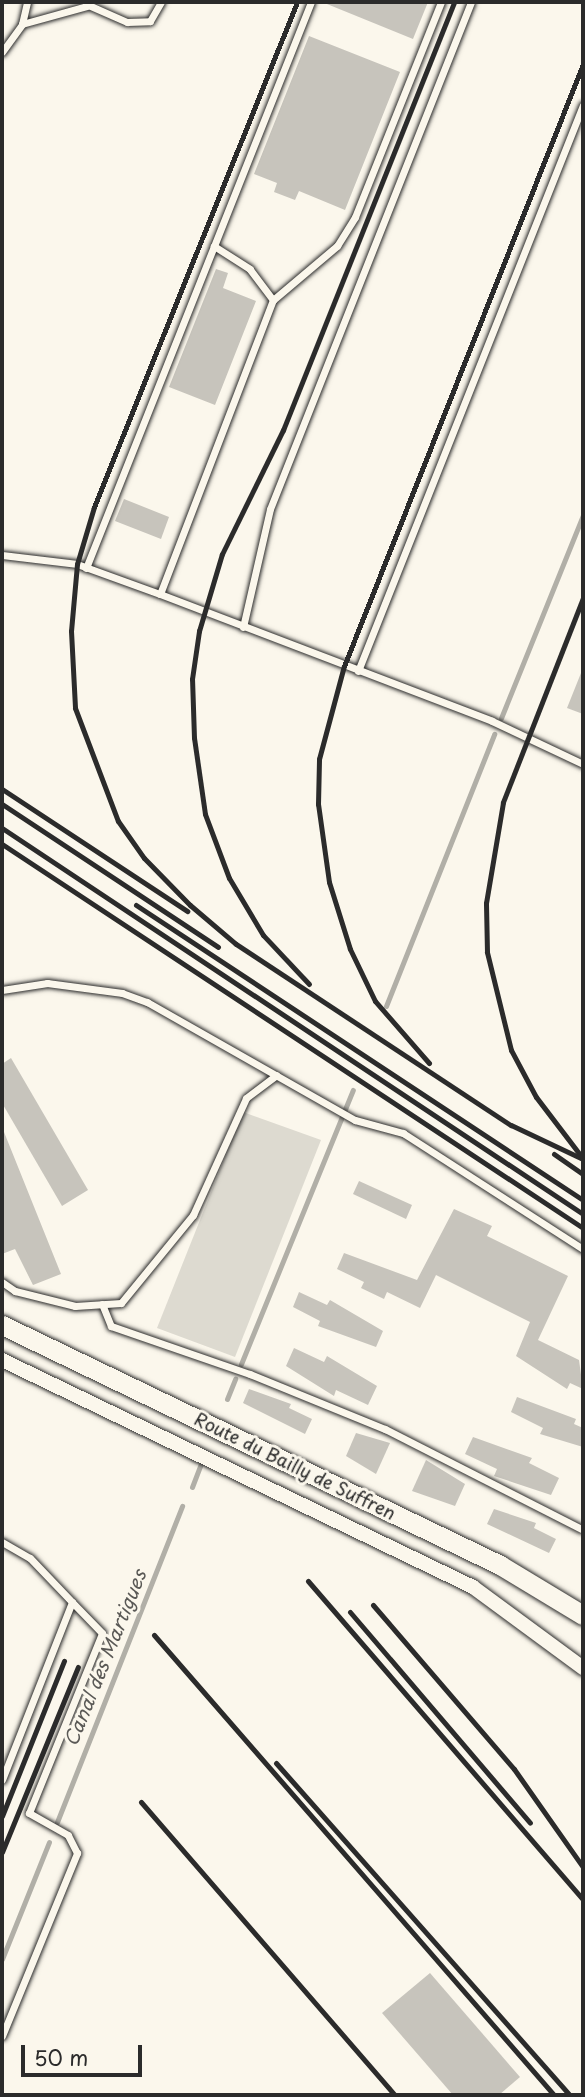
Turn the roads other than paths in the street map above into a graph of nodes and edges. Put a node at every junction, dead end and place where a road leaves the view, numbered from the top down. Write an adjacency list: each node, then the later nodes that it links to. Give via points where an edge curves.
1 (27, 2): 7 (lane)
2 (161, 2): 6 (lane, via 150,21 127,22)
3 (312, 2): 10 (lane)
4 (440, 2): 11 (lane, via 355,217 337,246)
5 (471, 2): 15 (lane, via 270,509)
6 (86, 4): 7 (lane)
7 (22, 24): 8 (lane)
8 (2, 52)
9 (583, 105): 16 (lane)
10 (214, 246): 11 (lane, via 250,269); 13 (lane)
11 (273, 300): 14 (lane)
12 (2, 555): 13 (lane)
13 (86, 568): 14 (lane)
14 (160, 594): 15 (lane)
15 (243, 627): 16 (lane)
16 (358, 671): 17 (lane, via 492,721)
17 (583, 764)
18 (2, 990): 19 (lane, via 47,983 121,993)
19 (276, 1075): 20 (lane, via 355,1120 402,1133); 22 (lane, via 246,1098 193,1215 121,1303)
20 (583, 1250)
21 (2, 1282): 22 (lane, via 15,1291 75,1306)
22 (102, 1304): 25 (lane, via 111,1326 250,1374 385,1429)
23 (2, 1325): 28 (main road, Route du Bailly de Suffren, via 500,1565)
24 (2, 1360): 29 (street, via 473,1587)
25 (581, 1529)
26 (2, 1542): 27 (lane, via 30,1558)
27 (72, 1602): 30 (lane); 31 (lane, via 102,1633 29,1813 68,1835 77,1853)
28 (583, 1615)
29 (583, 1668)
30 (2, 1780)
31 (2, 2036)

